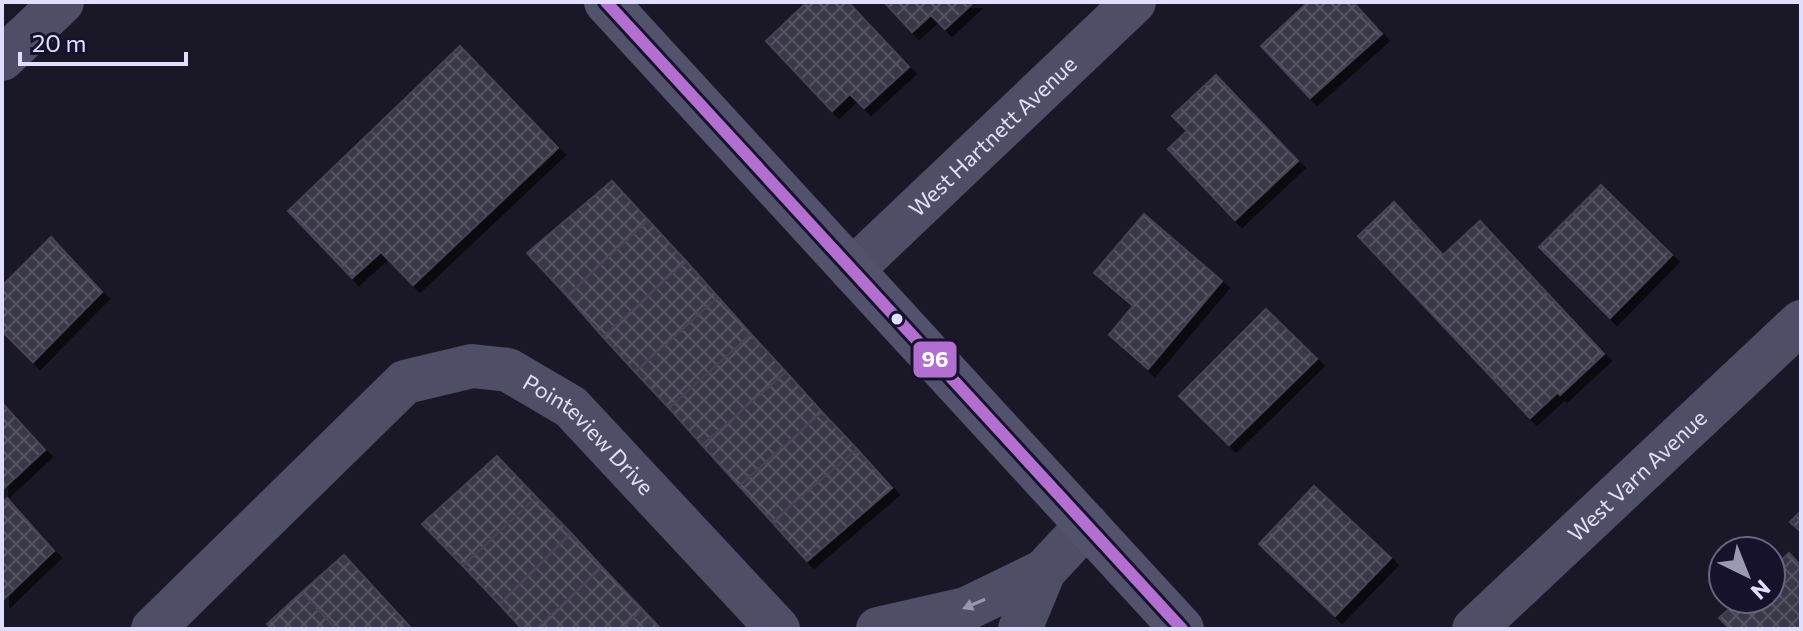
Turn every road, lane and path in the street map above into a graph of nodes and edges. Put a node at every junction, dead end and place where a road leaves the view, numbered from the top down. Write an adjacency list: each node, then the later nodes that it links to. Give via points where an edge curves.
1 (62, 2): 4 (street)
2 (606, 2): 5 (street)
3 (1134, 2): 5 (street, West Hartnett Avenue)
4 (2, 59)
5 (852, 270): 7 (street)
6 (1801, 322): 14 (street, West Varn Avenue)
7 (1087, 525): 8 (street); 13 (street)
8 (1044, 571): 11 (street, one-way to 11, via 966,609); 12 (street)
9 (153, 629): 10 (street, Pointeview Drive, via 405,382 472,366 508,370 571,407)
10 (778, 629)
11 (878, 629)
12 (1020, 629)
13 (1182, 629)
14 (1474, 629)

